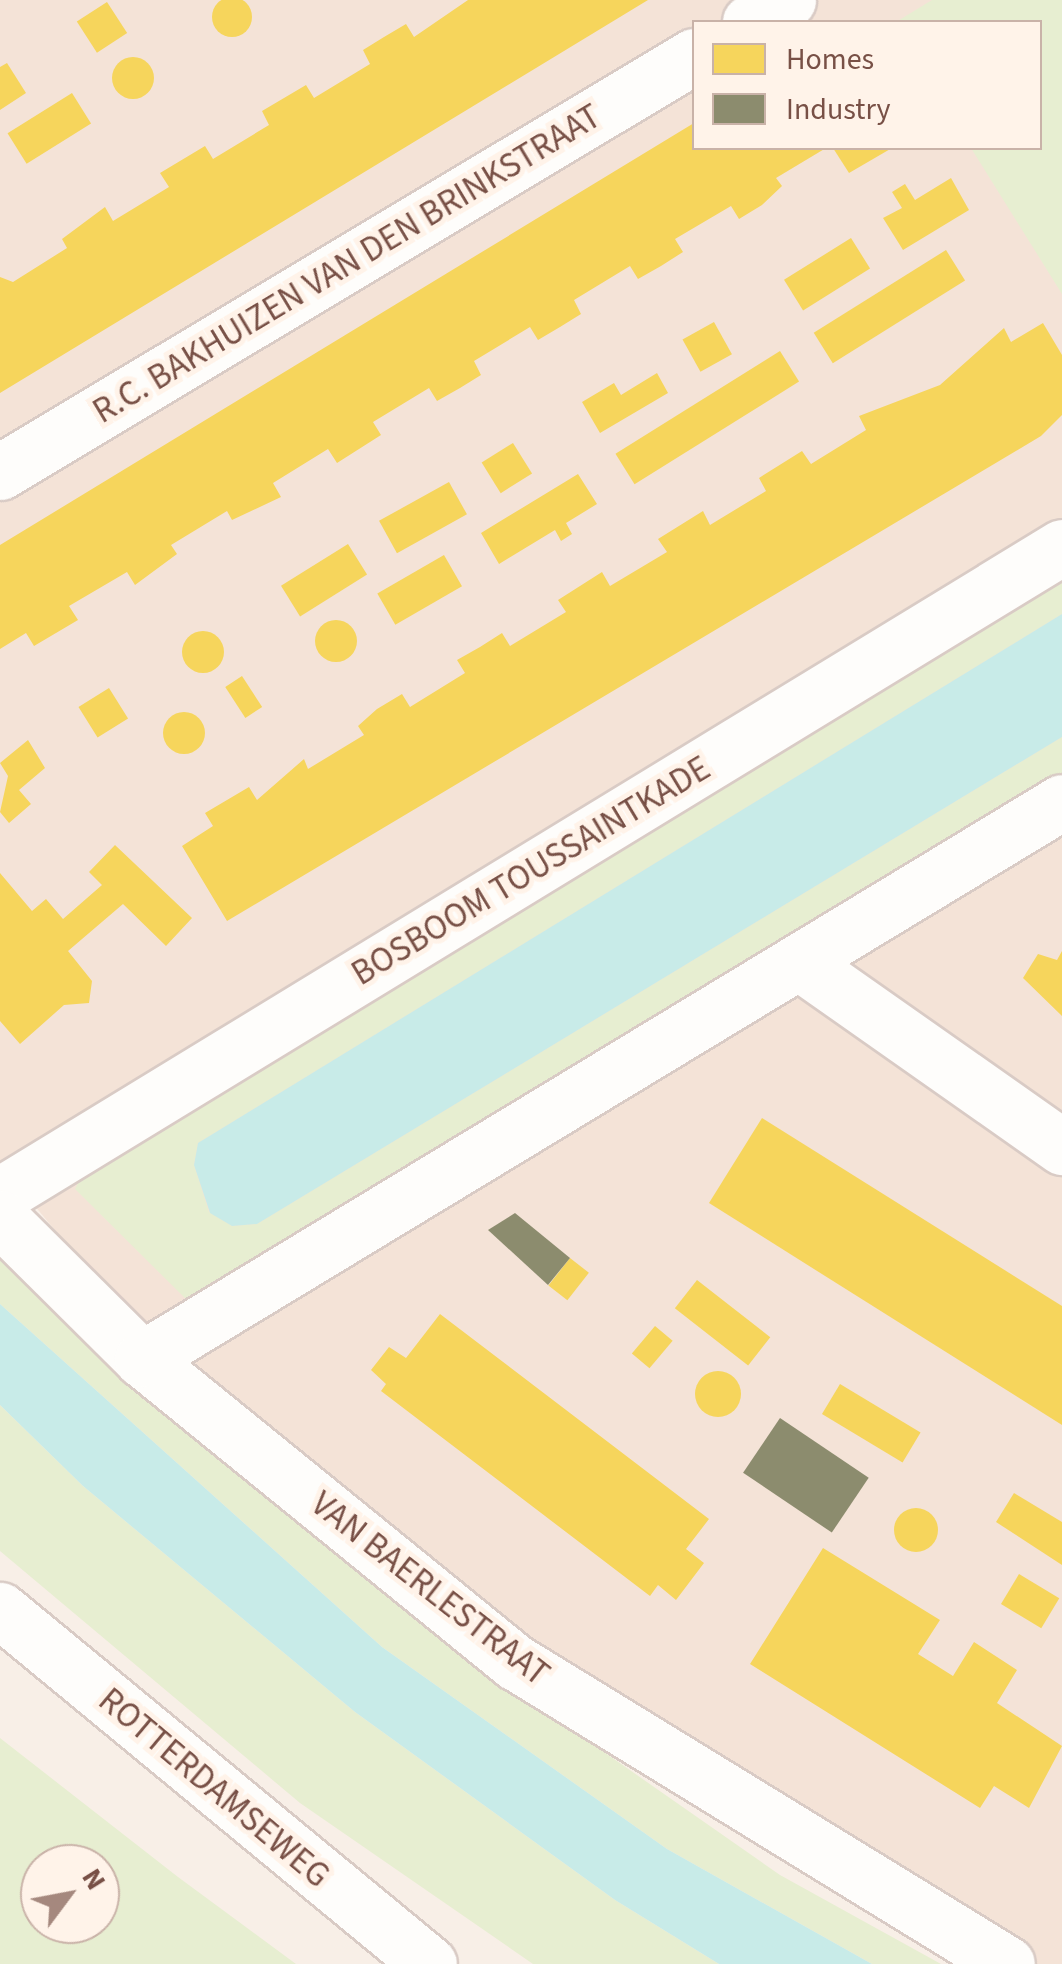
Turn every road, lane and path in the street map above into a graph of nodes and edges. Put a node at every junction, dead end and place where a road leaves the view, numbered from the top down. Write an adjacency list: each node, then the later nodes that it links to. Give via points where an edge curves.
1 (788, 0): 2 (street)
2 (753, 20)
3 (692, 57): 4 (street, R.C. BAKHUIZEN VAN DEN BRINKSTRAAT)
4 (0, 472)
5 (1062, 547): 9 (street, BOSBOOM TOUSSAINTKADE)
6 (1062, 802): 7 (street)
7 (798, 962): 8 (street); 11 (street)
8 (1062, 1147)
9 (0, 1194)
10 (0, 1218): 11 (street, VAN BAERLESTRAAT)
11 (142, 1359): 14 (street, VAN BAERLESTRAAT, via 515,1662)
12 (0, 1610): 13 (street, ROTTERDAMSEWEG)
13 (429, 1964)
14 (1007, 1964)

